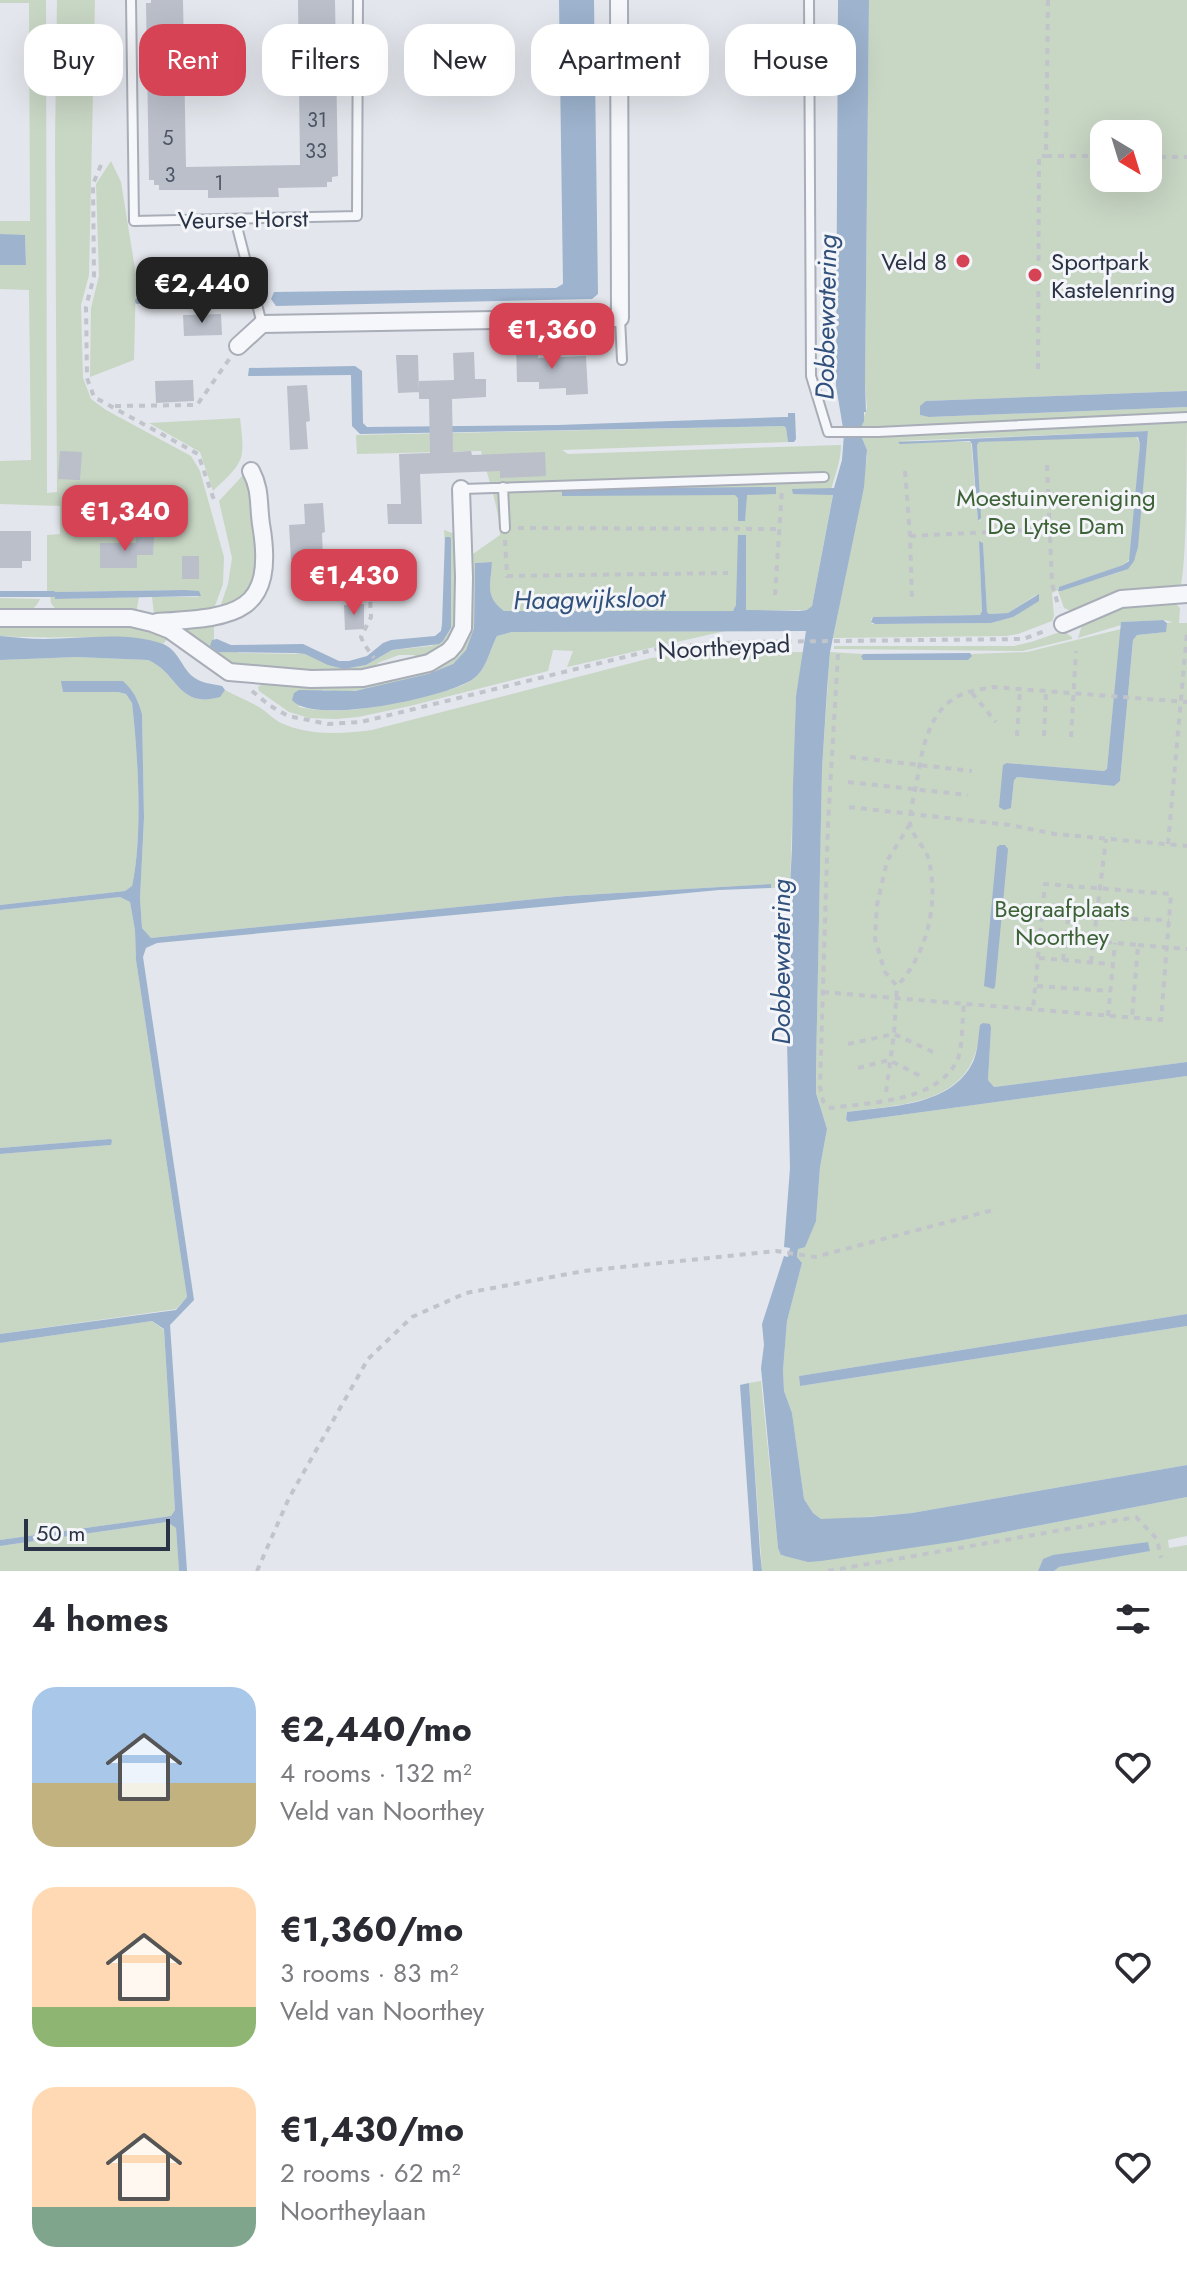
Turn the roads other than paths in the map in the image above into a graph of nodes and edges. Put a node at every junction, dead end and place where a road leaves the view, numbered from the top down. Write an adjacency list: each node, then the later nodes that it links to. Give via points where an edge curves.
1 (131, 0): 5 (lane, Veurse Horst, via 134,221)
2 (358, 0): 5 (lane, Veurse Horst, via 357,216)
3 (619, 0): 6 (street)
4 (809, 0): 10 (lane, via 811,376 828,432)
5 (235, 219): 7 (lane)
6 (620, 318): 7 (street); 9 (lane)
7 (262, 324): 8 (street)
8 (238, 346)
9 (622, 360)
10 (1187, 417)
11 (251, 471): 18 (street, via 259,485 265,555 259,590 228,615)
12 (824, 477): 13 (lane)
13 (503, 487): 14 (lane); 15 (lane)
14 (461, 489): 18 (street, via 463,628 449,651 429,663 363,678 229,672)
15 (505, 528)
16 (1187, 594): 19 (street, via 1121,599)
17 (0, 618): 18 (street, via 131,618)
18 (152, 623)
19 (1063, 624)

